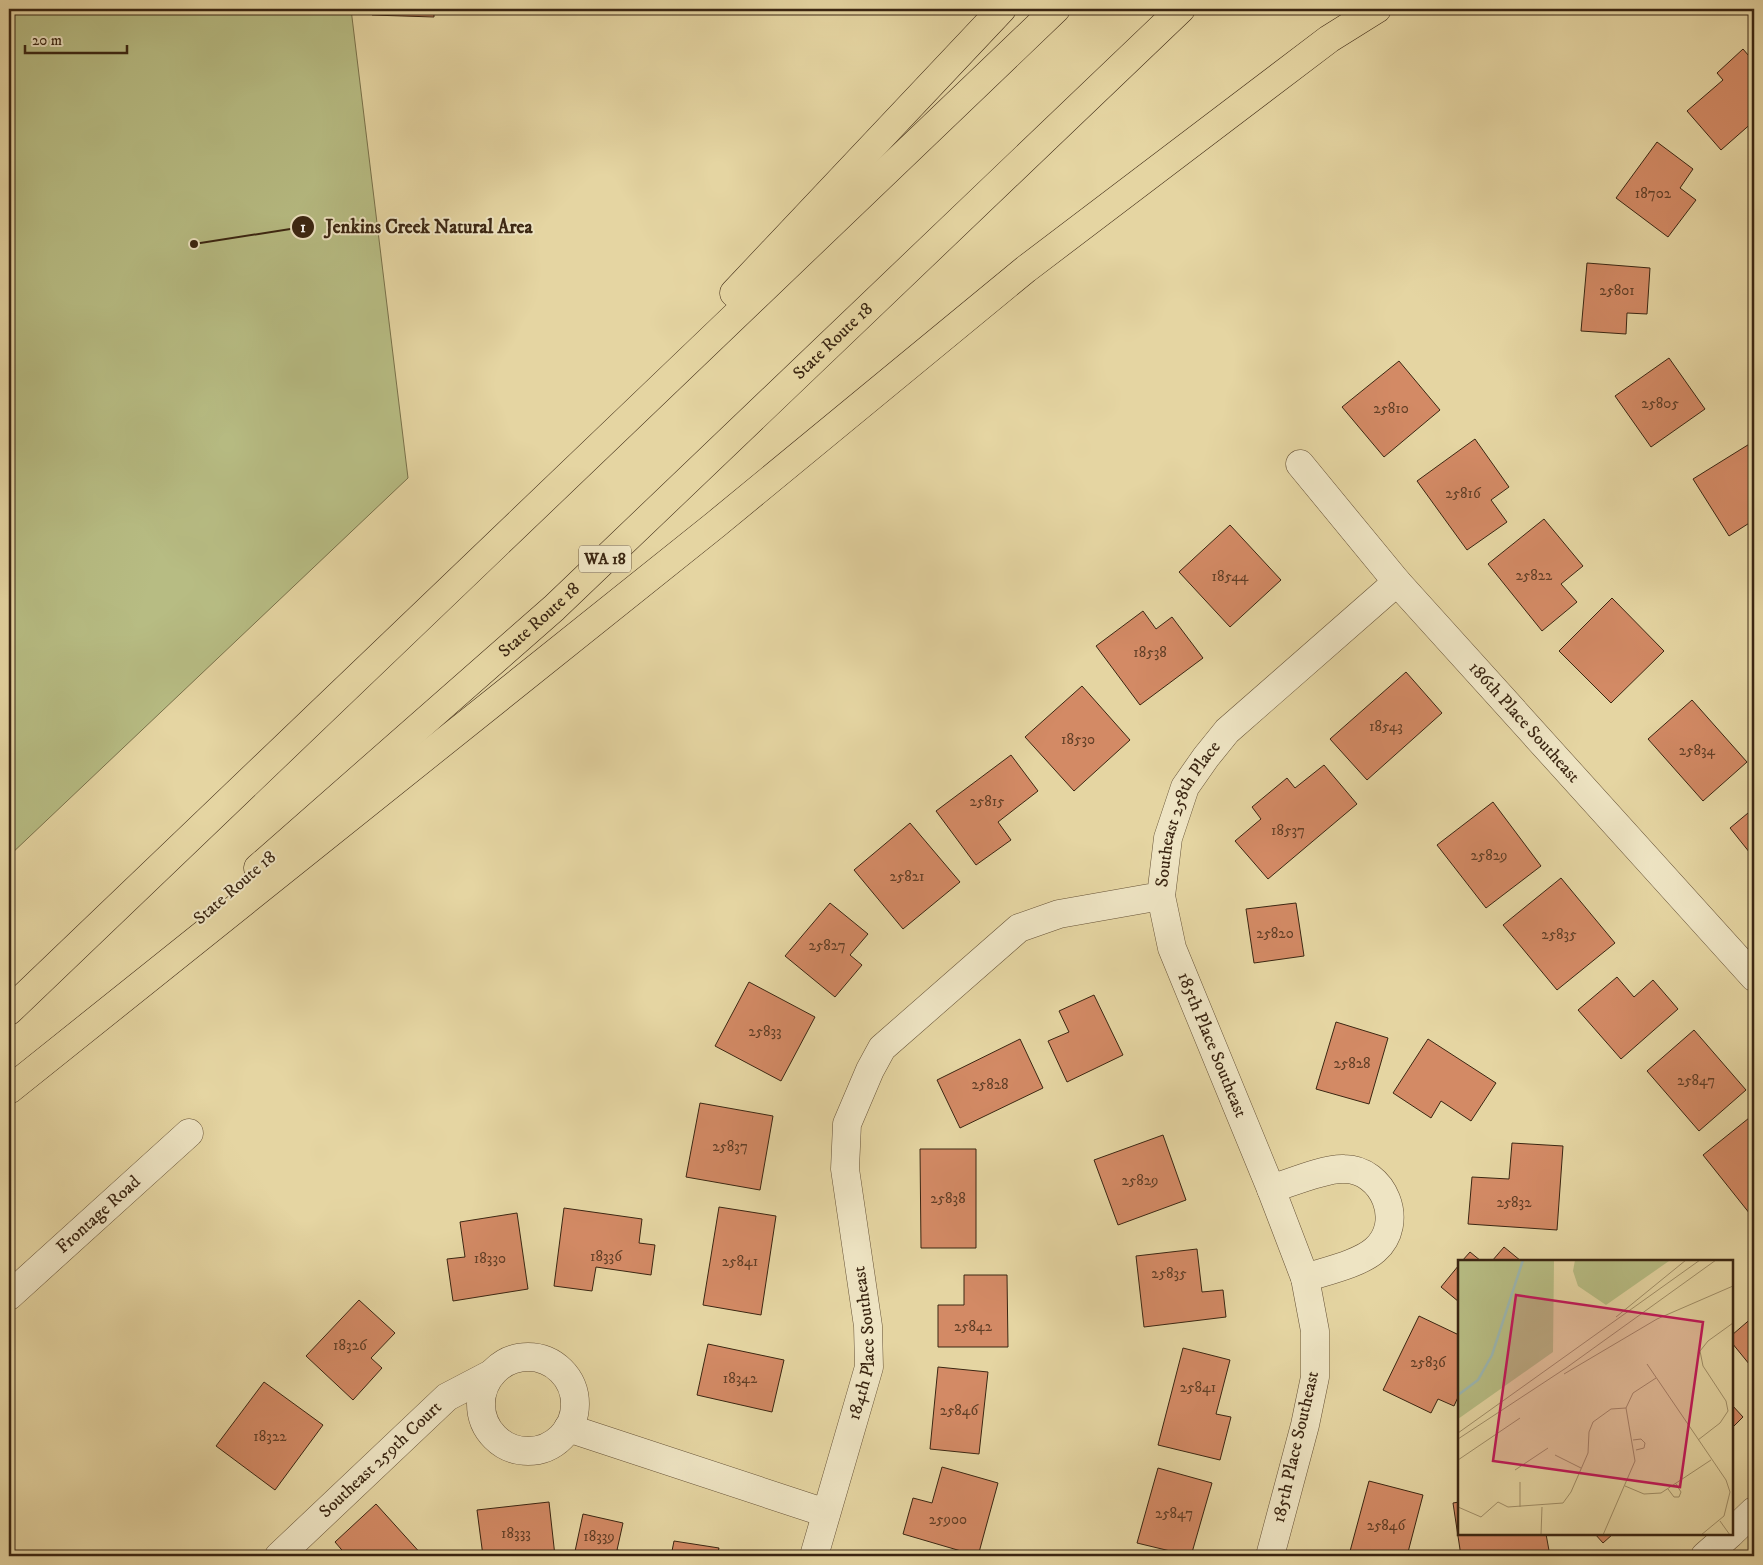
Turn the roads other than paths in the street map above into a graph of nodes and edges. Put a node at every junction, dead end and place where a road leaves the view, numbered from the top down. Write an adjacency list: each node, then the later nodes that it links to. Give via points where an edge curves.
1 (1002, 9): 6 (highway)
2 (1056, 9): 6 (highway)
3 (1181, 9): 12 (highway, State Route 18 / WA 18, via 554,608)
4 (1377, 9): 12 (highway, via 1329,39 1026,269 714,525)
5 (1300, 464): 7 (street, 186th Place Southeast)
6 (505, 537): 10 (highway)
7 (1397, 582): 8 (street, Southeast 258th Place, via 1227,731 1206,757 1185,787 1168,838); 9 (street, 186th Place Southeast)
8 (1161, 896): 11 (street, Southeast 258th Place, via 1058,914 1019,928 882,1048); 14 (street, 185th Place Southeast, via 1172,948)
9 (1754, 977)
10 (9, 1011)
11 (870, 1070): 20 (street, 184th Place Southeast, via 847,1124 845,1169 868,1326 869,1367)
12 (9, 1089)
13 (189, 1133): 16 (street, Frontage Road)
14 (1271, 1189): 15 (street, 185th Place Southeast); 15 (street, via 1344,1168 1362,1173 1378,1184 1387,1199 1390,1217 1386,1235 1376,1250 1360,1259)
15 (1305, 1278): 24 (street, 185th Place Southeast, via 1315,1331 1315,1376)
16 (9, 1296)
17 (491, 1374): 18 (street, Southeast 259th Court, via 502,1364 533,1356 561,1370 570,1382 575,1398 574,1414); 18 (street, via 481,1403 483,1418 490,1432 501,1442 515,1448 545,1448 559,1440); 22 (street, Southeast 259th Court, via 447,1397)
18 (568, 1428): 20 (street)
19 (1754, 1511): 21 (street)
20 (826, 1513): 23 (street, 184th Place Southeast)
21 (1733, 1535)
22 (279, 1556)
23 (814, 1556)
24 (1270, 1556)

